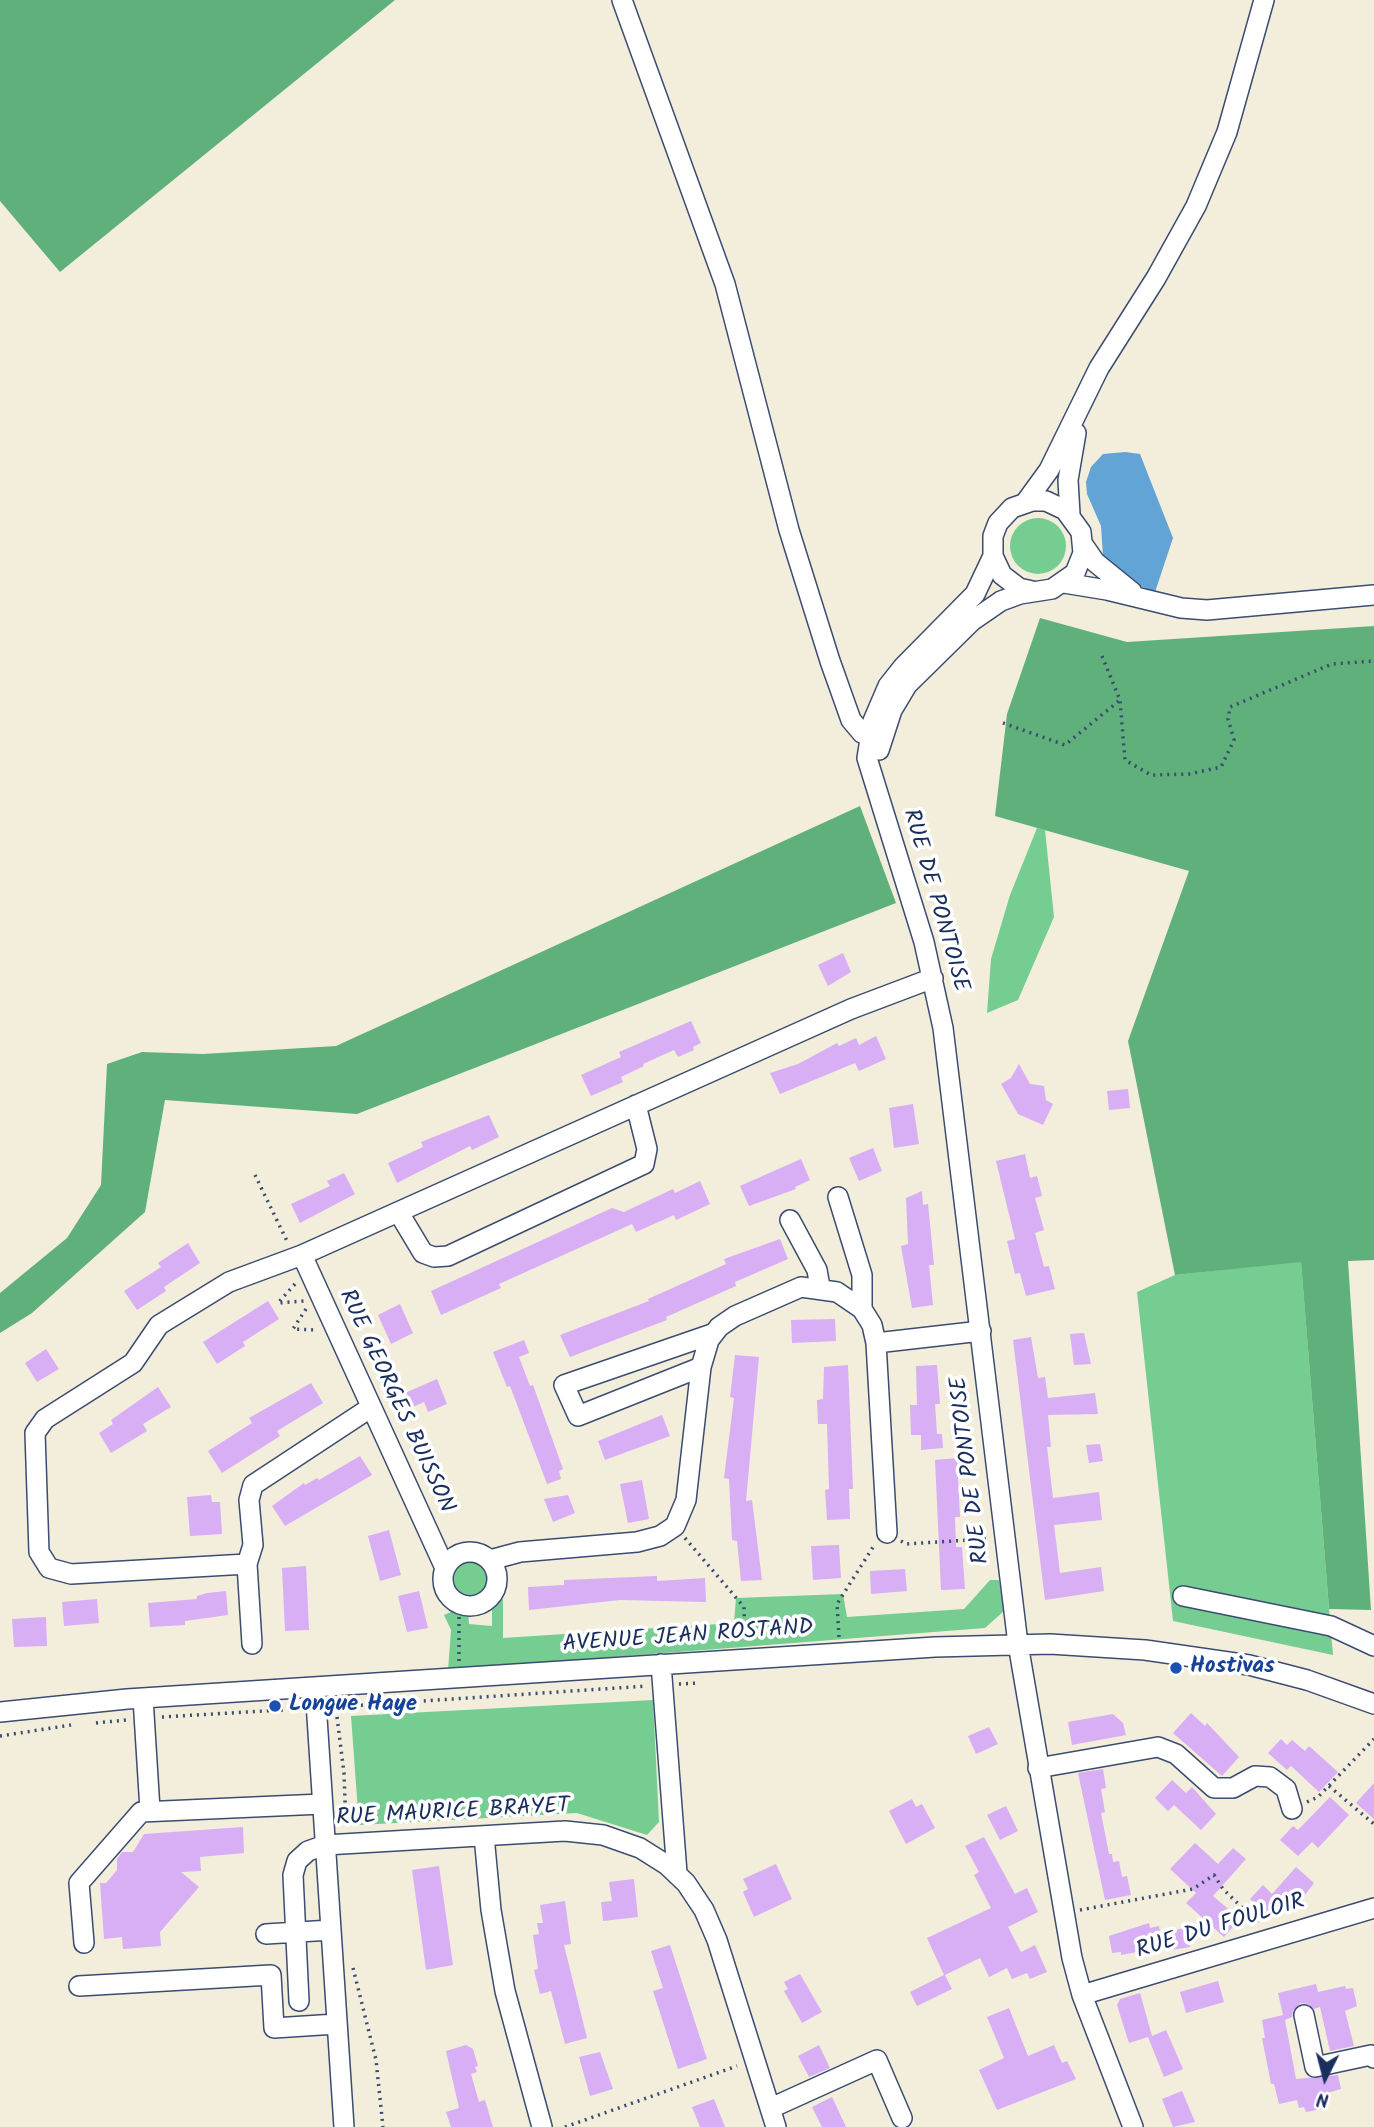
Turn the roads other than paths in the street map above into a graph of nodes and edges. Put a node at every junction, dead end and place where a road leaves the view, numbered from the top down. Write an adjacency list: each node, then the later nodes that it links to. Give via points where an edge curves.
1 (622, 0): 12 (street, via 722,275 789,530 830,662 851,720)
2 (1264, 0): 3 (street, via 1214,166 1179,239 1099,368)
3 (1080, 411): 4 (street, via 1049,470); 5 (street, via 1068,480)
4 (1025, 503): 5 (street, via 1046,501); 7 (street, via 1012,508 998,523)
5 (1070, 514): 6 (street)
6 (1084, 546): 8 (street, via 1079,567); 11 (street, via 1104,571)
7 (993, 556): 9 (street, via 1007,580); 12 (street, via 968,603 895,676 882,698)
8 (1064, 583): 9 (street); 11 (street)
9 (1032, 592): 12 (street, via 991,607 915,677)
10 (1374, 596): 11 (street, via 1207,610)
11 (1138, 597)
12 (875, 739): 13 (street, RUE DE PONTOISE, via 879,804)
13 (933, 978): 14 (street, via 863,1004); 21 (street, RUE DE PONTOISE)
14 (636, 1105): 16 (street); 16 (street, via 647,1149 644,1164 448,1256 423,1253)
15 (838, 1197): 20 (street, via 862,1275)
16 (399, 1213): 18 (street)
17 (790, 1220): 19 (street, via 817,1270)
18 (303, 1262): 25 (street, RUE GEORGES BUISSON); 28 (street, via 229,1282 159,1325 133,1363 45,1419 35,1433 39,1552 49,1568 71,1574)
19 (820, 1287): 20 (street); 22 (street, via 793,1288 735,1316)
20 (862, 1309): 23 (street)
21 (981, 1331): 23 (street); 32 (street, RUE DE PONTOISE)
22 (712, 1334): 24 (street); 24 (street, via 564,1385 578,1416)
23 (876, 1343): 26 (street)
24 (701, 1367): 27 (street, via 687,1500 675,1526 637,1542 520,1552)
25 (370, 1408): 28 (street, via 253,1485 249,1500 253,1545); 29 (street, RUE GEORGES BUISSON)
26 (887, 1533)
27 (490, 1560): 29 (street, via 466,1552); 29 (street, RUE GEORGES BUISSON, via 498,1578 491,1597 478,1605 459,1603 445,1588)
28 (247, 1564): 31 (street)
29 (445, 1568)
30 (1183, 1596): 33 (street, via 1331,1626)
31 (253, 1644)
32 (1018, 1644): 34 (street, AVENUE JEAN ROSTAND); 37 (street, AVENUE JEAN ROSTAND, via 1114,1647 1229,1662 1307,1680); 39 (street, RUE DE PONTOISE)
33 (1374, 1646)
34 (661, 1664): 35 (street, AVENUE JEAN ROSTAND); 45 (street)
35 (315, 1687): 36 (street, AVENUE JEAN ROSTAND); 40 (street, RUE MAURICE BRAYET)
36 (144, 1698): 38 (street, AVENUE JEAN ROSTAND); 42 (street)
37 (1374, 1704)
38 (0, 1712)
39 (1038, 1768): 41 (street, via 1158,1746 1176,1754 1214,1788 1226,1790 1249,1777 1276,1780 1286,1789); 52 (street, RUE DE PONTOISE)
40 (322, 1804): 42 (street); 44 (street, RUE MAURICE BRAYET)
41 (1292, 1809)
42 (150, 1810): 50 (street, via 141,1812 79,1883)
43 (484, 1836): 44 (street, RUE MAURICE BRAYET); 45 (street, RUE MAURICE BRAYET, via 591,1833 640,1848); 60 (street, via 505,1991)
44 (325, 1845): 47 (street, RUE MAURICE BRAYET); 48 (street, via 301,1855 293,1868)
45 (677, 1873): 57 (street, RUE MAURICE BRAYET, via 711,1924)
46 (1374, 1908): 52 (street, RUE DU FOULOIR)
47 (331, 1930): 48 (street); 55 (street, RUE MAURICE BRAYET)
48 (295, 1932): 49 (street); 53 (street)
49 (266, 1934)
50 (84, 1943)
51 (79, 1986): 55 (street, via 271,1975 274,2028)
52 (1082, 1995): 62 (street, RUE DE PONTOISE)
53 (299, 2001)
54 (1304, 2015): 56 (street, via 1315,2067)
55 (336, 2024): 59 (street, RUE MAURICE BRAYET)
56 (1374, 2058)
57 (771, 2108): 58 (street, via 877,2060); 61 (street, RUE MAURICE BRAYET)
58 (902, 2118)
59 (344, 2127)
60 (542, 2127)
61 (776, 2127)
62 (1133, 2127)

